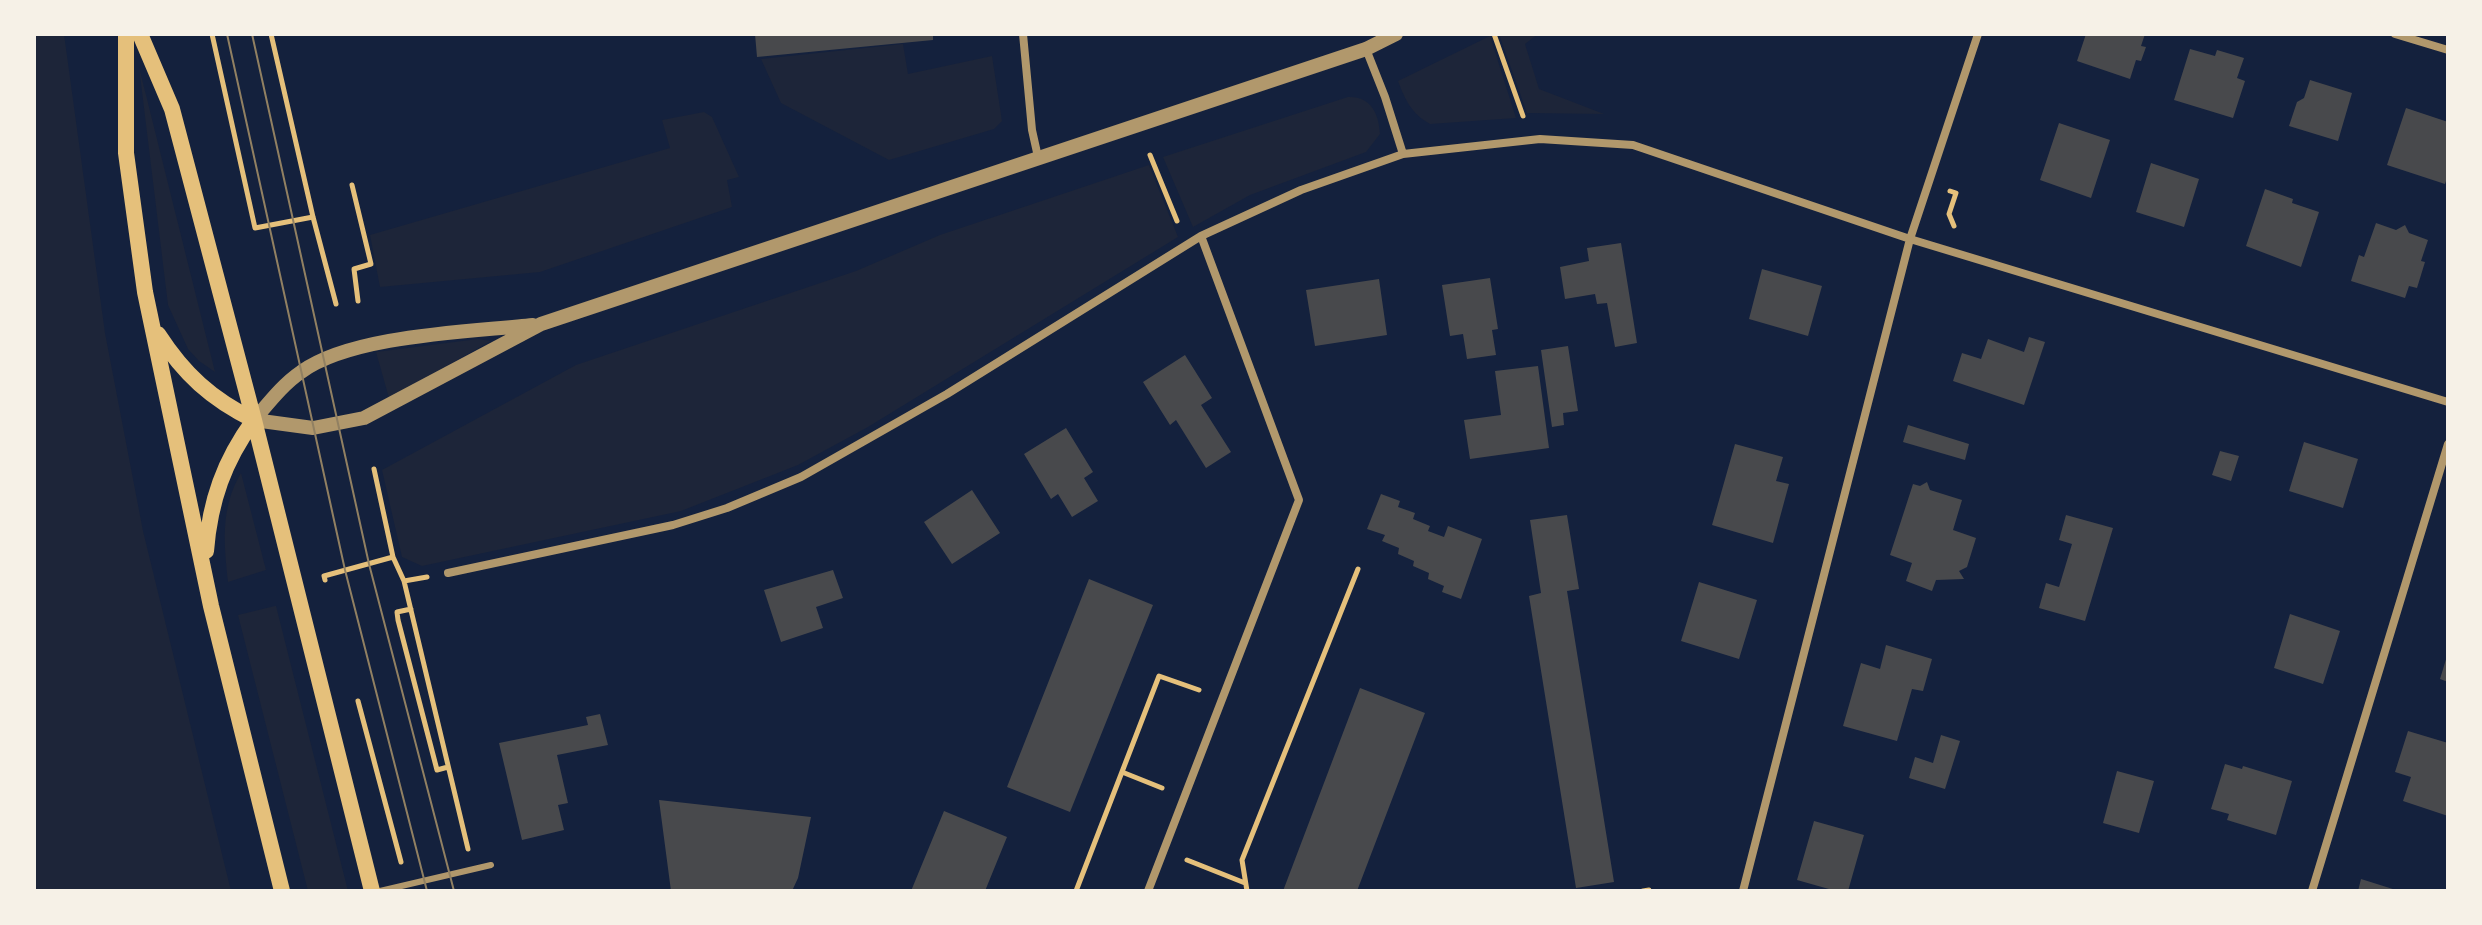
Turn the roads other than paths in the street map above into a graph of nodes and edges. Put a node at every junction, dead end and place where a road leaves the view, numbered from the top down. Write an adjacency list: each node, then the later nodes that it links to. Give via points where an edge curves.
1 (126, 34): 14 (main road, via 126,153)
2 (140, 34): 16 (main road, via 172,109)
3 (1023, 34): 10 (street)
4 (1396, 34): 7 (street)
5 (1978, 34): 12 (street)
6 (2395, 34): 8 (street)
7 (1366, 49): 9 (street); 10 (street)
8 (2448, 50)
9 (1403, 154): 11 (street, via 1301,190); 12 (street, via 1540,139 1633,145)
10 (1038, 157): 13 (street)
11 (1201, 236): 19 (street, via 947,394 801,477 673,525); 24 (street, via 1299,500)
12 (1910, 239): 15 (street); 25 (street)
13 (541, 324): 16 (street, via 364,418 313,428); 16 (street, via 393,340 322,359 284,386)
14 (152, 326): 16 (main road, via 194,380 221,404); 18 (main road)
15 (2448, 402)
16 (254, 420): 18 (main road, via 224,466 214,495); 22 (main road)
17 (2448, 444): 26 (street)
18 (204, 571): 21 (main road)
19 (448, 573)
20 (491, 865): 23 (lane)
21 (282, 891)
22 (372, 891)
23 (380, 891)
24 (1148, 891)
25 (1743, 891)
26 (2312, 891)

